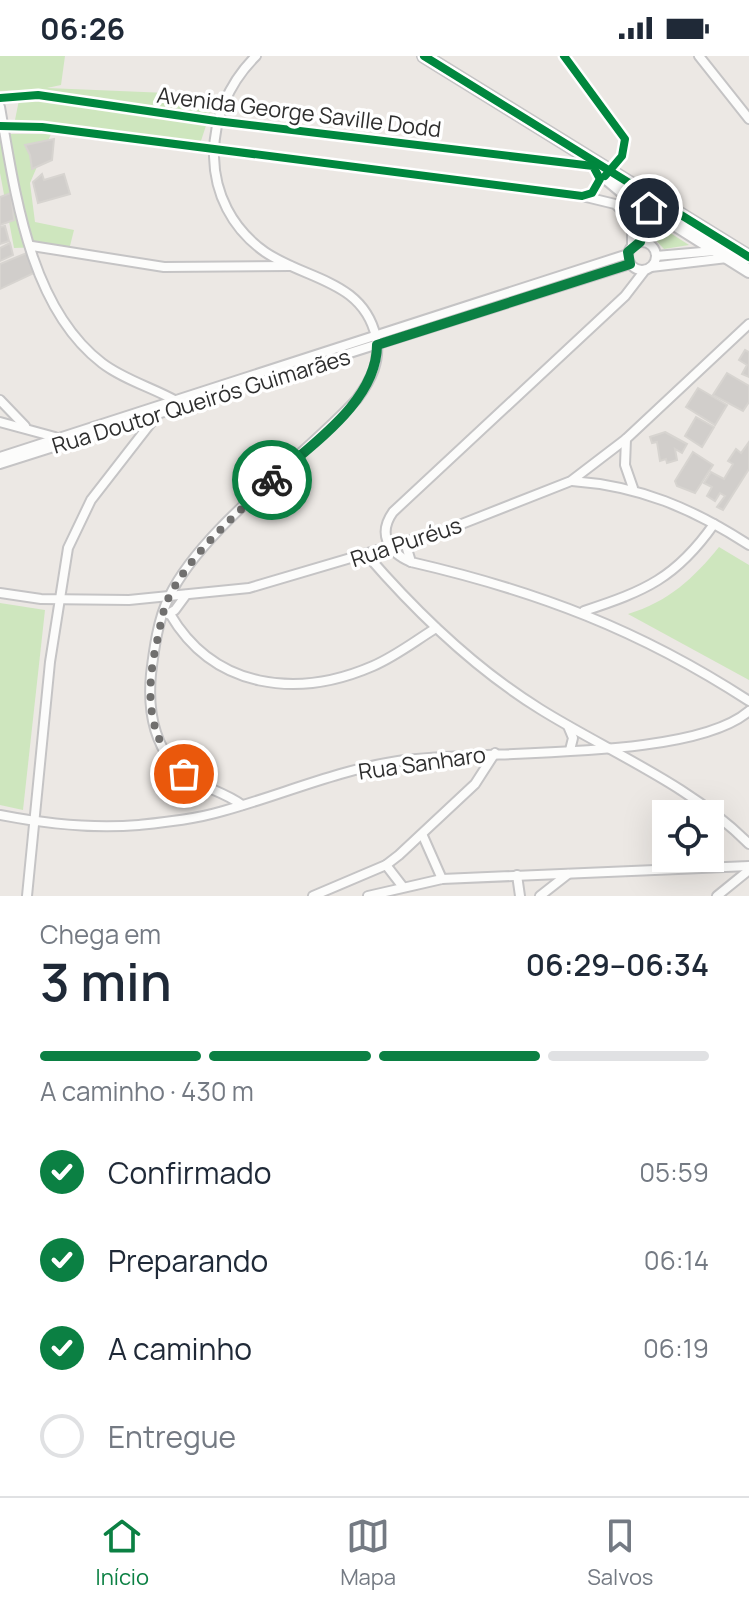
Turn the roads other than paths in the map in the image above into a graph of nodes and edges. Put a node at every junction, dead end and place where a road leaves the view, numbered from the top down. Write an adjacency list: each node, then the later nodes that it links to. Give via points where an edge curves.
1 (256, 56): 8 (street, via 227,92)
2 (424, 56): 11 (main road)
3 (564, 56): 13 (street, via 625,139 624,152)
4 (699, 56): 7 (street)
5 (0, 98): 8 (street, Avenida George Saville Dodd, via 38,95)
6 (0, 107): 9 (street)
7 (749, 119)
8 (216, 121): 10 (street); 12 (street, Avenida George Saville Dodd)
9 (2, 125): 10 (street); 17 (street)
10 (213, 148): 16 (street, via 595,198 615,204); 23 (street, via 219,183 235,222 264,251)
11 (581, 155): 12 (main road); 13 (main road)
12 (593, 166): 13 (main road)
13 (607, 174): 14 (main road); 15 (main road)
14 (625, 193): 15 (main road); 16 (street)
15 (652, 203): 18 (street); 19 (main road); 20 (main road)
16 (633, 221): 18 (street)
17 (32, 246): 23 (street, via 164,267); 29 (street, via 53,301 88,352 105,366)
18 (633, 251): 21 (street, via 650,244); 24 (street); 27 (street, Rua Doutor Queirós Guimarães)
19 (715, 251): 20 (main road); 21 (street); 22 (main road)
20 (744, 254)
21 (656, 256): 24 (street)
22 (727, 258): 24 (street); 25 (main road)
23 (294, 266): 27 (street, via 335,283 354,298 370,318)
24 (648, 268): 45 (street, via 625,296 393,512 383,531)
25 (749, 271)
26 (749, 324): 34 (street, Rua Puréus)
27 (377, 342): 29 (street, Rua Doutor Queirós Guimarães); 50 (street, via 375,367 357,399 210,541)
28 (0, 400): 33 (street)
29 (180, 403): 30 (street, Rua Doutor Queirós Guimarães)
30 (158, 411): 31 (street, Rua Doutor Queirós Guimarães); 37 (street)
31 (129, 420): 35 (street, Rua Doutor Queirós Guimarães); 37 (street)
32 (0, 422): 33 (street)
33 (29, 428): 35 (street); 36 (street)
34 (626, 439): 40 (street, Rua Puréus); 41 (street, via 625,465)
35 (58, 441): 36 (street, Rua Doutor Queirós Guimarães); 39 (street, Rua Doutor Queirós Guimarães)
36 (45, 442): 38 (street, Rua Doutor Queirós Guimarães)
37 (138, 442): 51 (street, via 82,518 68,548)
38 (0, 457)
39 (0, 464)
40 (571, 481): 41 (street); 43 (street, Rua Puréus)
41 (633, 488): 42 (street)
42 (714, 524): 44 (street); 52 (street, via 687,559 660,581)
43 (405, 542): 45 (street, Rua Puréus); 47 (street)
44 (749, 545)
45 (390, 547): 46 (street, Rua Puréus); 47 (street)
46 (367, 555): 49 (street, Rua Puréus, via 249,588); 54 (street)
47 (411, 562): 52 (street)
48 (0, 593): 51 (street, Rua Puréus)
49 (186, 595): 50 (street, Rua Puréus); 53 (street)
50 (169, 596): 51 (street, Rua Puréus); 53 (street)
51 (57, 599): 63 (street)
52 (583, 611): 55 (street, via 675,656)
53 (166, 614): 54 (street, via 214,664 270,683 350,675); 61 (street, via 149,689 159,742 184,774)
54 (436, 628): 57 (street, via 514,692)
55 (749, 701)
56 (749, 711): 58 (street, Rua Sanharo, via 711,732)
57 (568, 726): 58 (street); 59 (street)
58 (609, 748): 59 (street, Rua Sanharo); 65 (street, via 688,796)
59 (570, 750): 60 (street, Rua Sanharo)
60 (495, 753): 61 (street, Rua Sanharo, via 371,766); 64 (street, via 475,784)
61 (242, 805): 63 (street, Rua Sanharo, via 180,820 114,827)
62 (0, 815): 63 (street, Rua Sanharo)
63 (35, 822): 72 (street)
64 (423, 836): 66 (street); 70 (street)
65 (749, 844)
66 (386, 865): 71 (street); 73 (street)
67 (749, 868): 68 (street); 77 (street)
68 (568, 874): 69 (street); 76 (street)
69 (517, 875): 70 (street); 75 (street)
70 (442, 879): 71 (street)
71 (403, 887): 74 (street)
72 (27, 896)
73 (313, 896)
74 (368, 896)
75 (520, 896)
76 (540, 896)
77 (717, 896)

